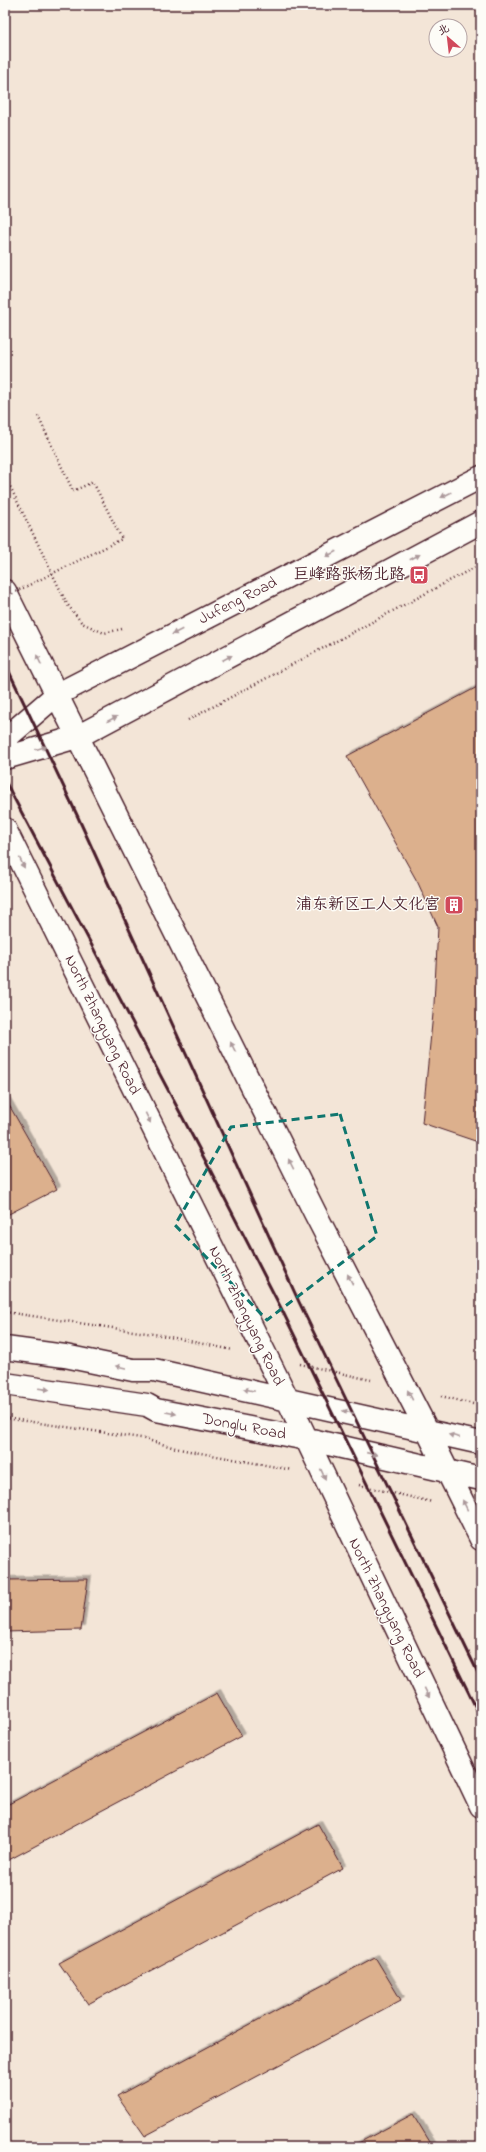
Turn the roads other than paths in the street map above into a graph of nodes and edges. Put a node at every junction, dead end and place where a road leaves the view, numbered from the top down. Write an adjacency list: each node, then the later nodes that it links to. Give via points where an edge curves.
1 (481, 477): 4 (main road, Jufeng Road, one-way to 4)
2 (481, 522): 5 (main road, one-way to 2)
3 (5, 591): 4 (main road, one-way to 3)
4 (56, 695): 5 (main road); 6 (main road, Jufeng Road)
5 (77, 737): 7 (main road, one-way to 5); 12 (main road, one-way to 5)
6 (5, 739)
7 (5, 758)
8 (5, 828): 11 (main road, North Zhangyang Road, one-way to 11)
9 (5, 1348): 11 (main road, one-way to 9, via 154,1370 132,1370 65,1356)
10 (5, 1384): 13 (main road, Donglu Road, one-way to 13, via 147,1405 156,1410)
11 (287, 1398): 12 (main road, one-way to 11); 13 (main road, North Zhangyang Road)
12 (427, 1430): 14 (main road, one-way to 12); 15 (main road)
13 (307, 1439): 15 (main road, Donglu Road, one-way to 15); 18 (main road, North Zhangyang Road, one-way to 18)
14 (481, 1443)
15 (448, 1471): 16 (main road, Donglu Road); 17 (main road, one-way to 15)
16 (481, 1479)
17 (481, 1539)
18 (481, 1806)

